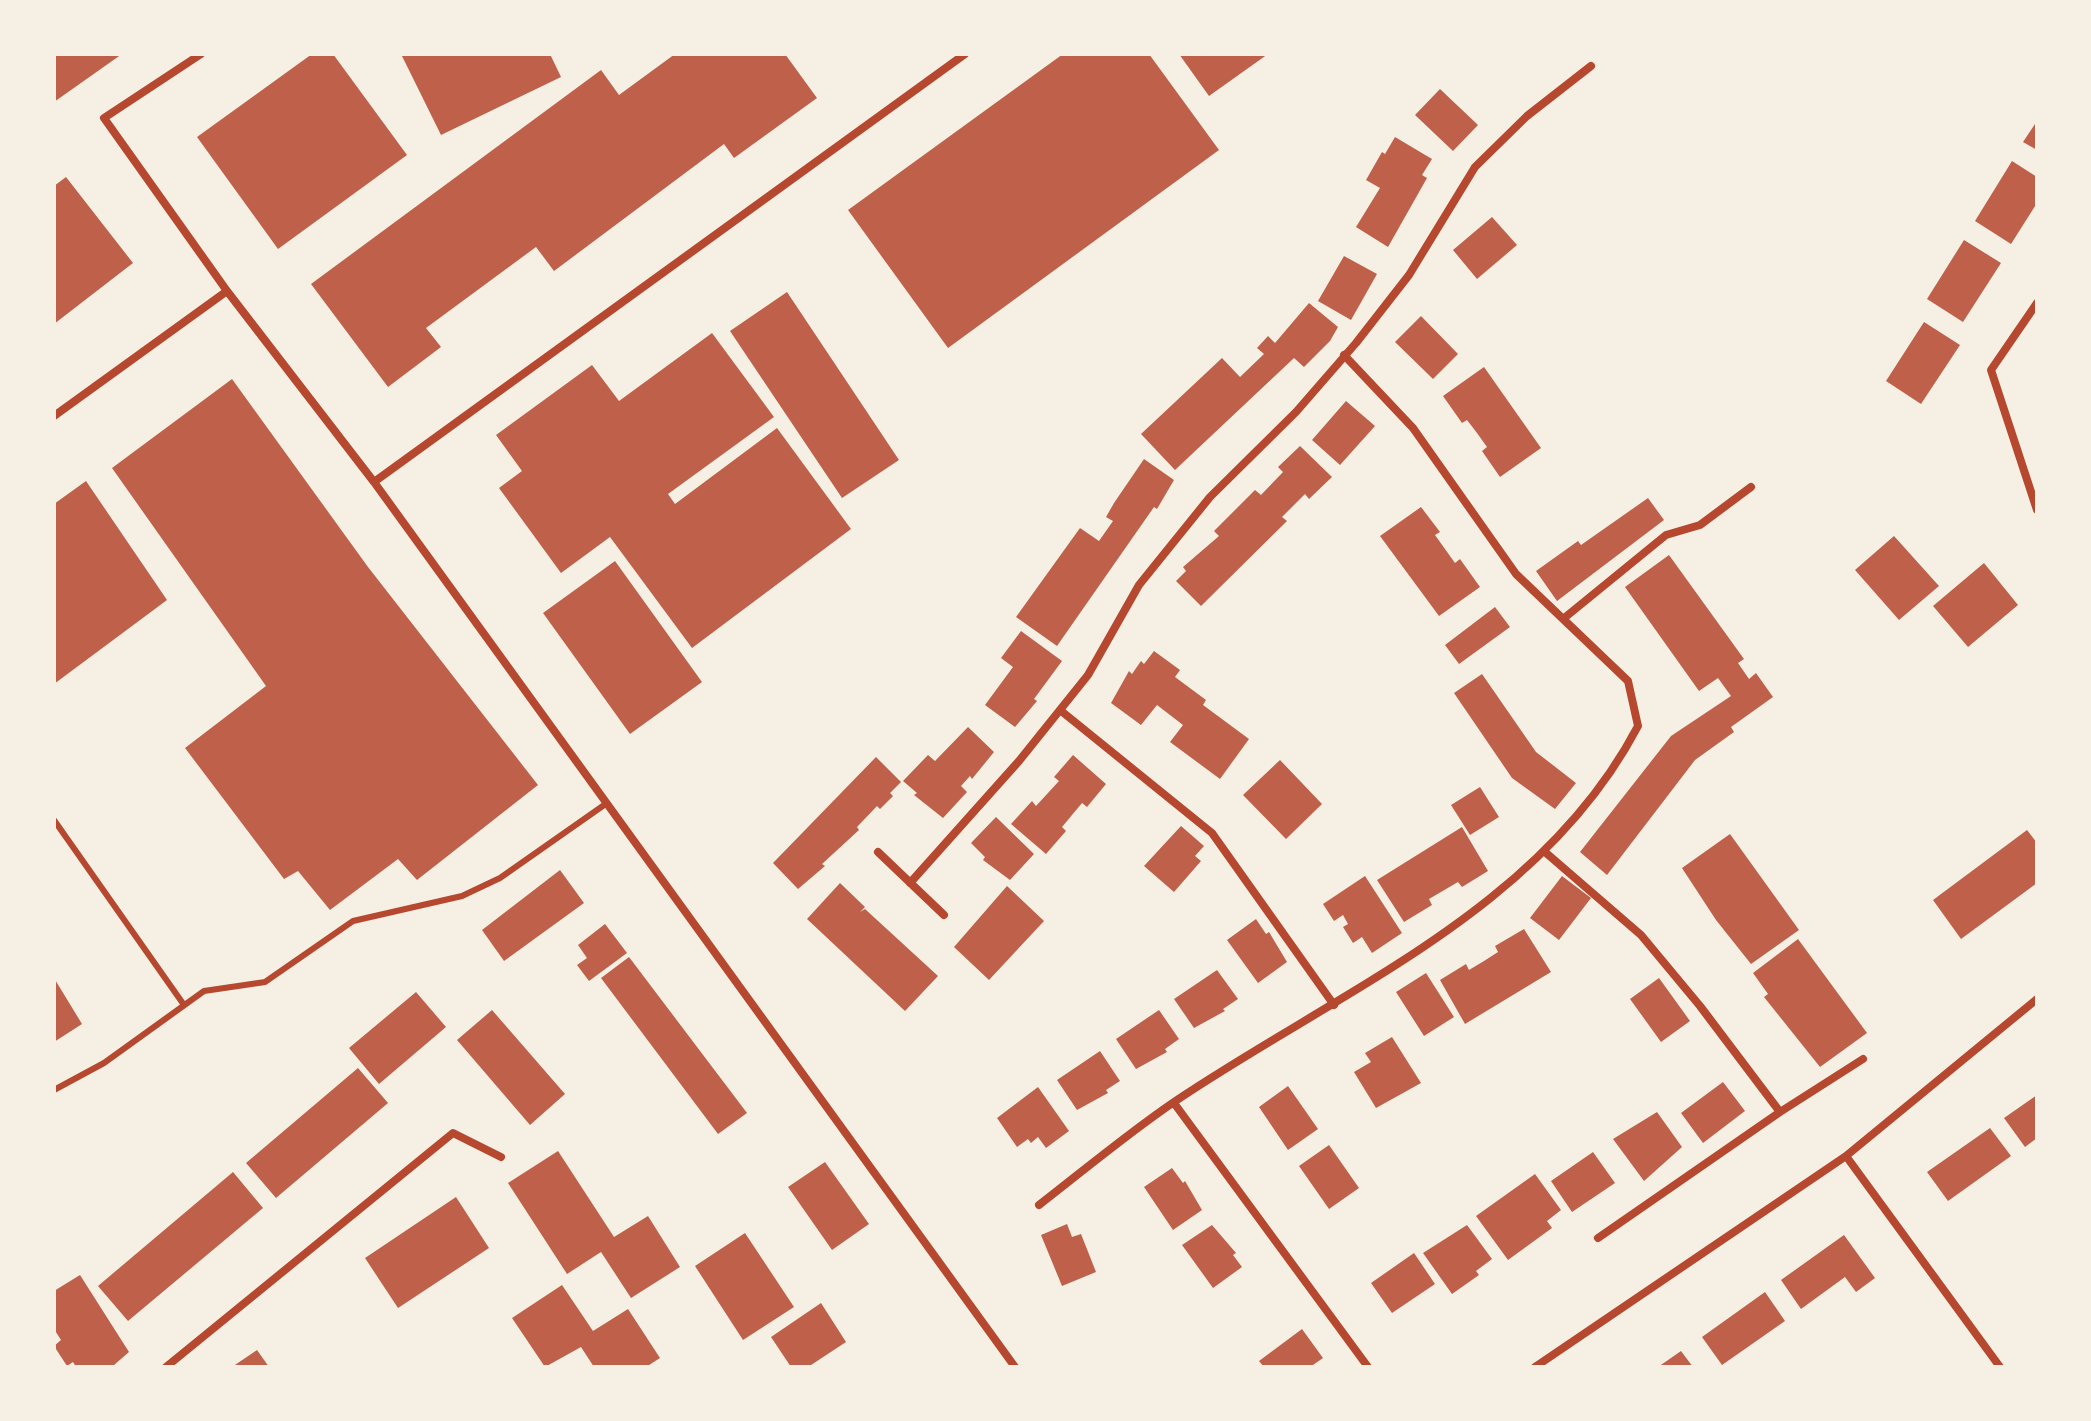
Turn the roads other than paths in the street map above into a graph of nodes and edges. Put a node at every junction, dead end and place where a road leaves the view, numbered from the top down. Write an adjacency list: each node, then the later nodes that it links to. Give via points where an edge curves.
1 (201, 54): 4 (street, via 104,118)
2 (965, 54): 8 (street)
3 (1591, 66): 6 (street, via 1527,116 1475,167 1409,275)
4 (227, 291): 7 (street); 8 (street)
5 (2037, 303): 10 (street, via 1991,370)
6 (1344, 355): 11 (street, via 1413,428 1516,574); 12 (street, via 1296,412 1210,497 1139,585 1088,675)
7 (54, 416)
8 (374, 482): 13 (street)
9 (1751, 487): 11 (street, via 1700,525 1666,535)
10 (2037, 510)
11 (1563, 619): 16 (street, via 1628,681 1638,726 1619,762)
12 (1060, 710): 17 (street); 21 (street, via 1212,833)
13 (607, 803): 20 (lane, via 500,878 462,896 353,921 265,982 204,991); 31 (street)
14 (54, 820): 20 (lane)
15 (878, 852): 17 (street)
16 (1545, 852): 21 (street, via 1424,950); 25 (street, via 1641,935)
17 (910, 883): 18 (street)
18 (944, 915)
19 (2037, 999): 26 (street)
20 (184, 1005): 23 (lane, via 104,1063)
21 (1334, 1005): 24 (street)
22 (1863, 1059): 25 (street)
23 (54, 1090)
24 (1174, 1103): 28 (street); 32 (street)
25 (1780, 1112): 29 (street)
26 (1846, 1156): 33 (street); 34 (street)
27 (501, 1157): 30 (street, via 453,1133)
28 (1039, 1205)
29 (1598, 1238)
30 (166, 1367)
31 (1015, 1367)
32 (1368, 1367)
33 (1535, 1367)
34 (2000, 1367)

